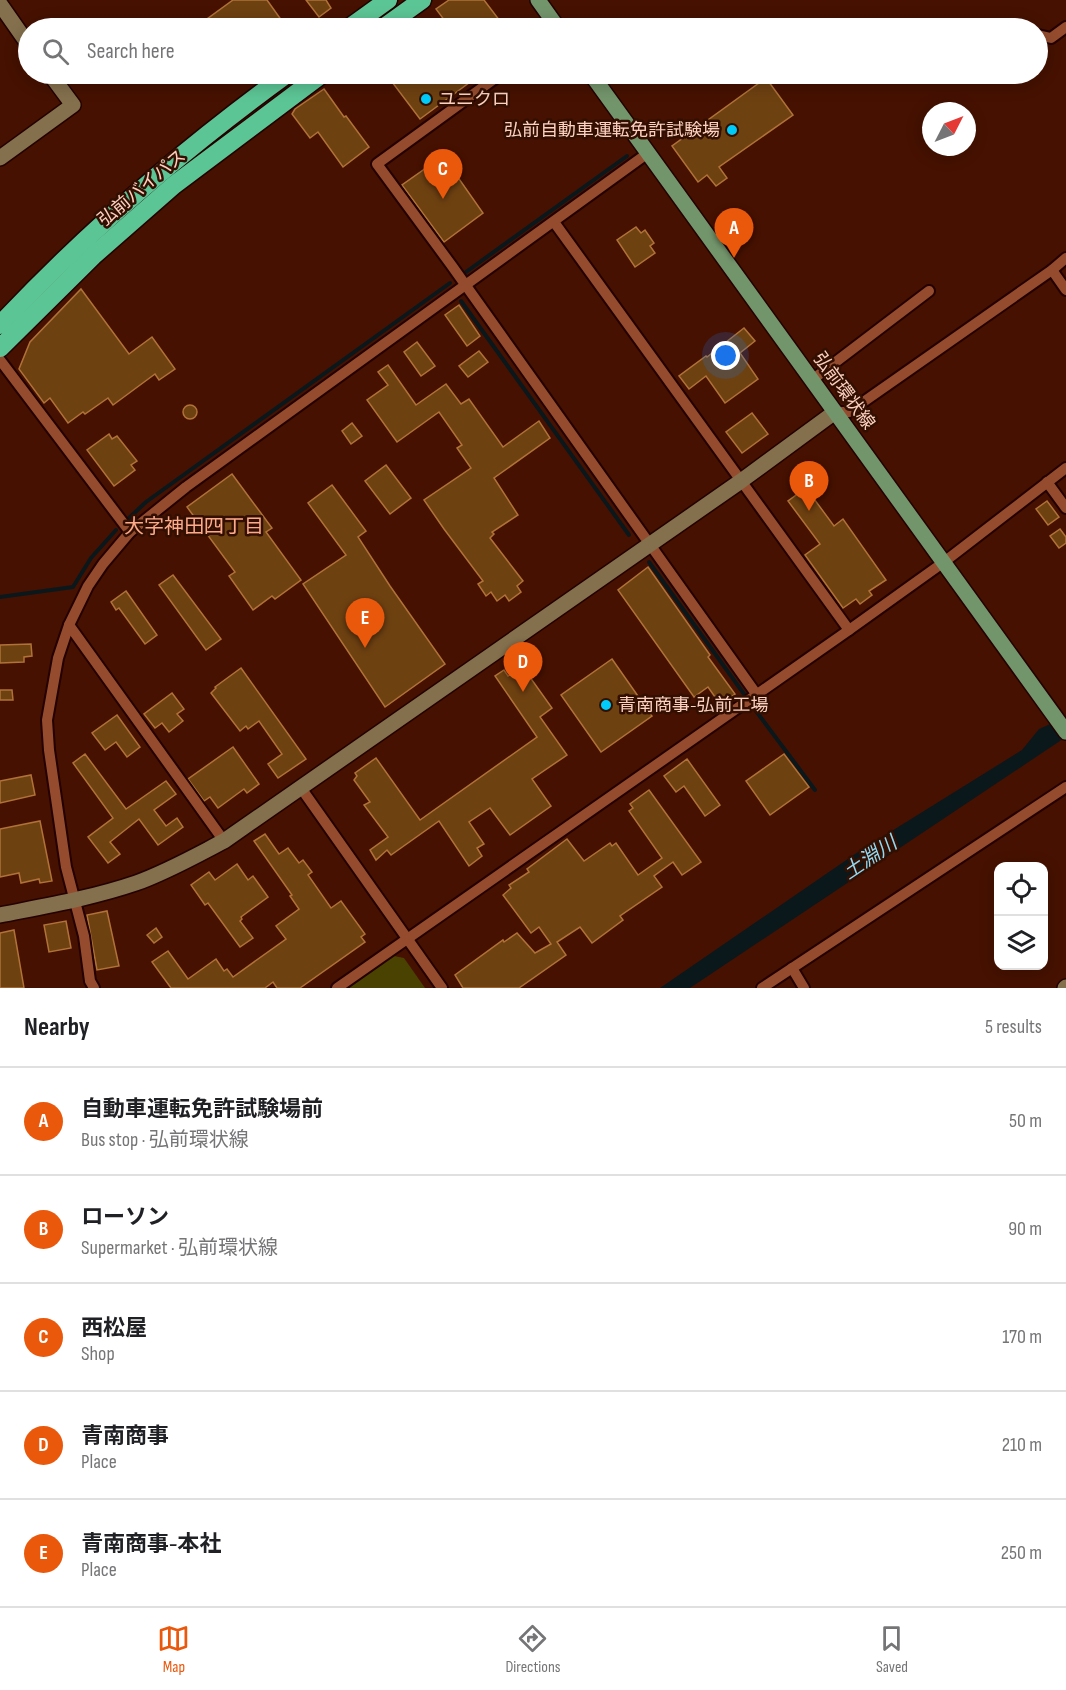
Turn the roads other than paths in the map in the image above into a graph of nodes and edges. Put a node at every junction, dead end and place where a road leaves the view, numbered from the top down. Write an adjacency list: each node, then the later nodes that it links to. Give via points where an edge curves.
1 (388, 0): 5 (highway)
2 (422, 0): 6 (highway)
3 (538, 0): 7 (main road)
4 (0, 4): 9 (street)
5 (363, 18)
6 (397, 18)
7 (551, 18)
8 (1066, 27): 10 (street)
9 (18, 30)
10 (1048, 37)
11 (57, 84): 17 (street, via 73,105)
12 (274, 84): 24 (highway, 弘前バイパス, via 104,221)
13 (309, 84): 25 (highway, 弘前バイパス, via 174,185 93,256)
14 (487, 84): 21 (street, via 377,164)
15 (598, 84): 16 (main road, 弘前環状線)
16 (648, 153): 18 (street); 27 (main road, 弘前環状線)
17 (0, 158)
18 (554, 222): 21 (street); 30 (street)
19 (1066, 258): 20 (street)
20 (1052, 270): 22 (street); 28 (street, via 849,412)
21 (466, 286): 33 (street, via 186,487); 34 (street)
22 (1066, 290)
23 (929, 291): 27 (street)
24 (0, 325)
25 (0, 348)
26 (0, 360): 33 (street)
27 (812, 380): 28 (main road, 弘前環状線)
28 (835, 412): 30 (street); 35 (main road, 弘前環状線)
29 (1066, 468): 31 (street)
30 (741, 481): 34 (street); 37 (street)
31 (1047, 482): 32 (street); 35 (street)
32 (1066, 508)
33 (130, 532): 36 (street, via 93,579)
34 (650, 544): 38 (street); 41 (street)
35 (944, 562): 37 (street); 39 (main road, 弘前環状線)
36 (69, 625): 42 (street); 43 (street, via 58,658 47,720 66,867)
37 (849, 630): 38 (street)
38 (757, 695): 45 (street)
39 (1066, 732)
40 (1066, 786): 46 (street)
41 (301, 788): 42 (street); 45 (street)
42 (224, 841): 43 (street, via 135,883)
43 (75, 900): 44 (street); 47 (street, via 84,936)
44 (0, 915)
45 (407, 939): 48 (street); 49 (street)
46 (792, 968): 50 (street); 51 (street)
47 (88, 986)
48 (337, 988)
49 (442, 988)
50 (762, 988)
51 (804, 988)

